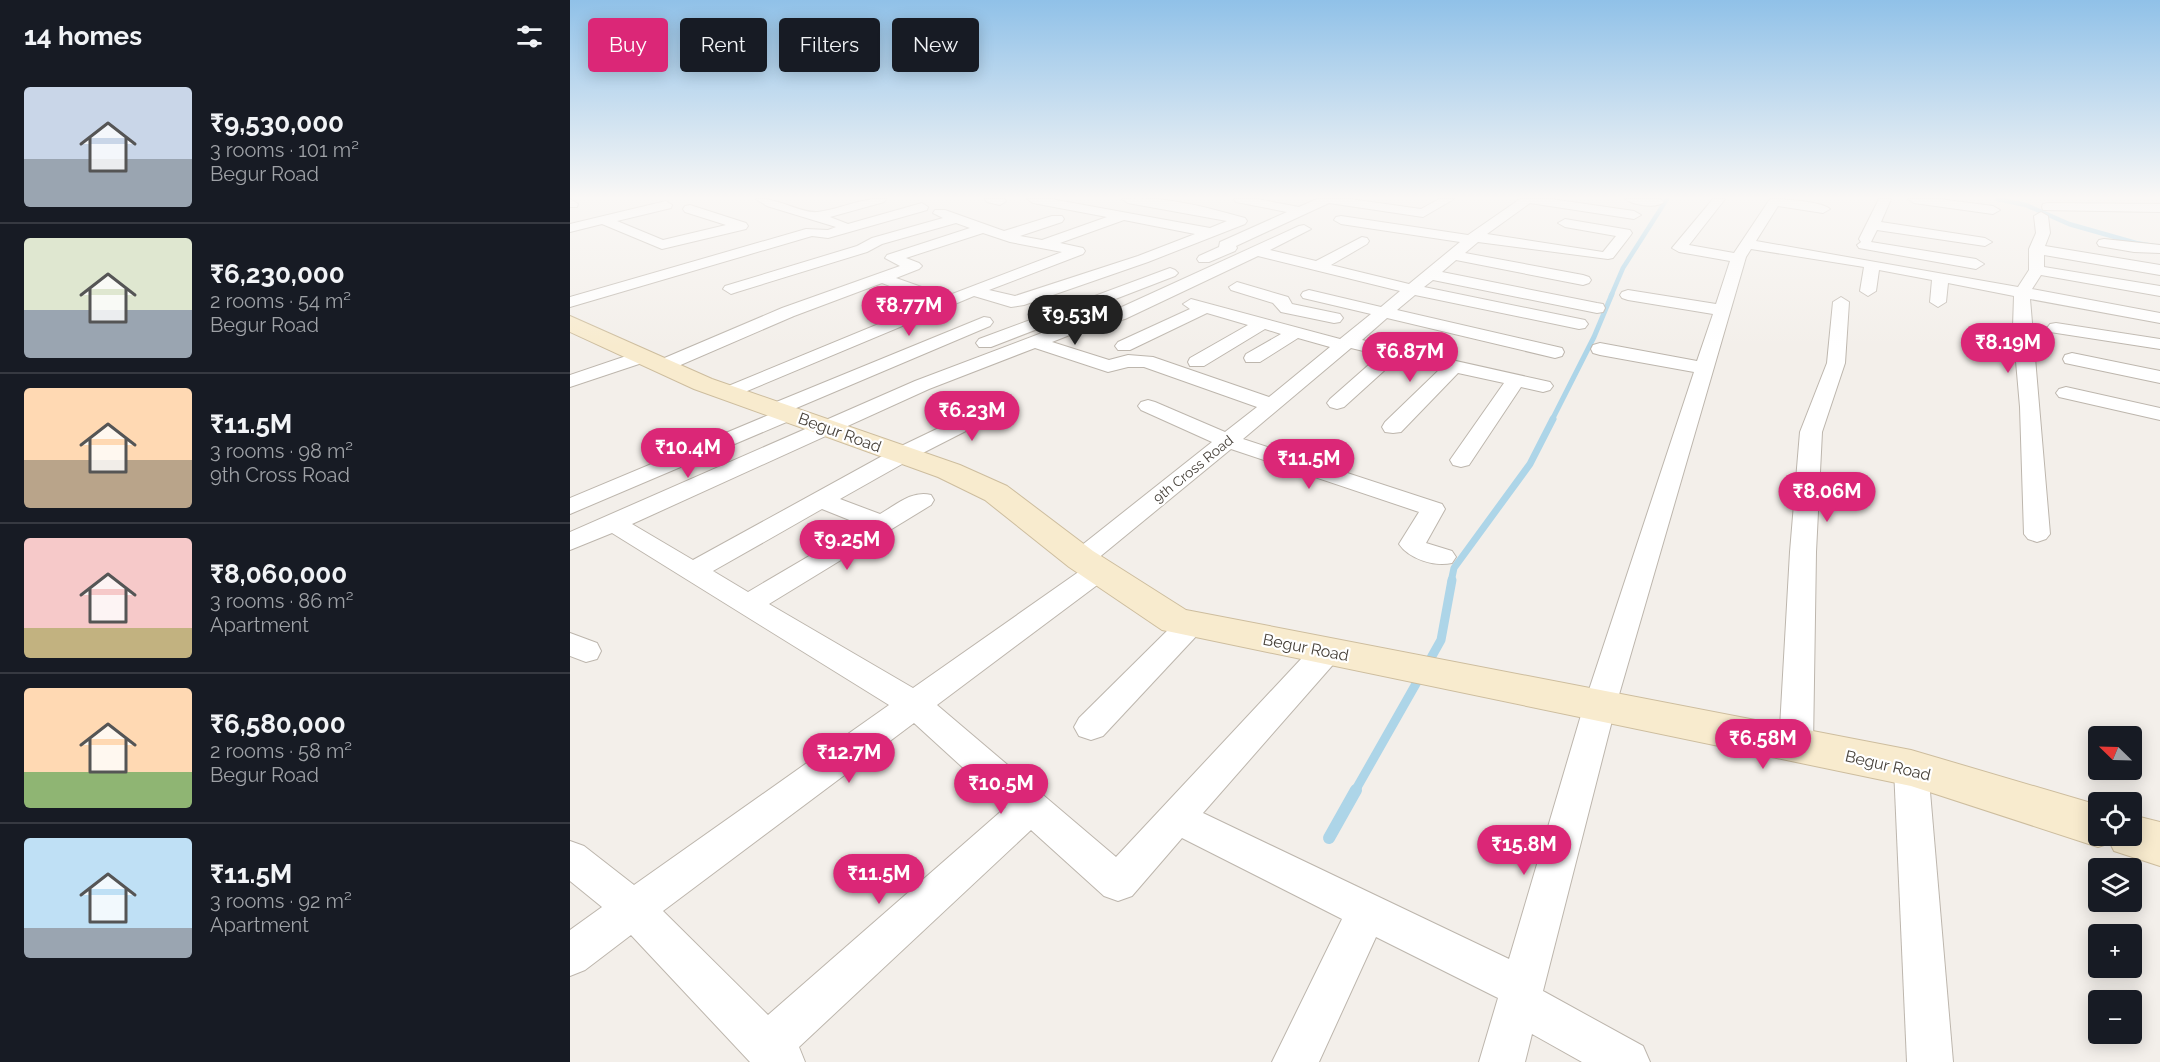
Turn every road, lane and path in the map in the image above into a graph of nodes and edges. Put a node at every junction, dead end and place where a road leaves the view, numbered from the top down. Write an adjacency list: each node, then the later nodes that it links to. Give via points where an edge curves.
1 (754, 249): 40 (street)
2 (863, 249): 31 (street)
3 (921, 249): 27 (street, via 892,258 914,266)
4 (1073, 249): 33 (street, via 1086,250)
5 (1167, 249): 39 (street, via 1026,299 1011,302)
6 (1229, 249): 61 (street, via 986,343)
7 (1261, 249): 17 (street)
8 (1349, 249): 23 (street)
9 (1460, 249): 20 (street, 9th Cross Road)
10 (1549, 249): 11 (street, via 1603,256)
11 (1613, 249)
12 (1690, 249): 18 (street)
13 (1864, 249): 21 (street)
14 (1885, 249): 22 (street)
15 (2041, 249): 24 (street)
16 (2101, 249): 25 (street)
17 (1256, 251): 23 (street); 54 (street, via 1119,315 1074,327)
18 (1743, 251): 21 (street); 45 (street)
19 (1119, 253): 39 (street)
20 (1452, 255): 26 (street, 9th Cross Road); 29 (street)
21 (1865, 263): 28 (street); 34 (street)
22 (1976, 264)
23 (1318, 266): 32 (street)
24 (2037, 270): 35 (street); 36 (street)
25 (2160, 270)
26 (1429, 274): 32 (street, 9th Cross Road); 44 (street)
27 (880, 277): 41 (street); 64 (street)
28 (1940, 278): 36 (street); 43 (street)
29 (1583, 280)
30 (1237, 287): 47 (street, via 1282,301 1287,308)
31 (731, 289)
32 (1411, 289): 47 (street, 9th Cross Road); 51 (street)
33 (973, 291): 39 (street); 41 (street)
34 (1868, 291)
35 (2160, 291)
36 (2022, 292): 46 (street); 90 (street)
37 (1309, 295): 47 (street)
38 (1628, 295): 45 (street)
39 (994, 297)
40 (570, 302)
41 (947, 302): 72 (street)
42 (1841, 302): 101 (street, via 1836,363 1811,432)
43 (1938, 302)
44 (1597, 308)
45 (1722, 310): 67 (street)
46 (2160, 318)
47 (1375, 319): 55 (street, 9th Cross Road); 60 (street)
48 (984, 322): 78 (street)
49 (570, 323): 64 (main road, Begur Road)
50 (1263, 323): 53 (street); 57 (street, via 1198,306); 65 (street)
51 (1579, 324)
52 (2056, 328): 56 (street)
53 (1296, 332): 55 (street); 62 (street)
54 (1037, 343): 61 (street); 75 (street, via 1108,366 1146,361)
55 (1345, 343): 59 (street); 75 (street, 9th Cross Road)
56 (2160, 345)
57 (1124, 346)
58 (1600, 349): 67 (street)
59 (1394, 352): 66 (street); 74 (street)
60 (1555, 352)
61 (1005, 354): 80 (street, via 922,385)
62 (1253, 358)
63 (2072, 359): 68 (street)
64 (652, 362): 70 (street); 72 (main road, Begur Road)
65 (1197, 362)
66 (1454, 366): 69 (street); 81 (street)
67 (1705, 368): 99 (street)
68 (2160, 377)
69 (1516, 380): 71 (street); 84 (street)
70 (570, 381)
71 (1543, 386)
72 (728, 393): 78 (main road, Begur Road)
73 (2066, 393): 79 (street)
74 (1337, 403)
75 (1272, 405): 82 (street, 9th Cross Road)
76 (1000, 406): 83 (street)
77 (1148, 406): 82 (street)
78 (782, 412): 80 (main road, Begur Road); 87 (street)
79 (2160, 414)
80 (829, 427): 83 (main road, Begur Road); 88 (street)
81 (1393, 427)
82 (1227, 441): 92 (street, via 1433,509 1412,544); 93 (street, 9th Cross Road)
83 (903, 454): 85 (street); 93 (main road, Begur Road, via 996,492)
84 (1461, 460)
85 (820, 500): 89 (street); 94 (street)
86 (922, 500): 89 (street)
87 (570, 507)
88 (613, 523): 91 (street); 94 (street)
89 (883, 524): 95 (street)
90 (2037, 534)
91 (570, 542)
92 (1443, 557)
93 (1090, 565): 96 (main road, Begur Road, via 1175,621); 98 (street, 9th Cross Road)
94 (693, 571): 95 (street)
95 (748, 604): 98 (street)
96 (1191, 624): 97 (main road, Begur Road); 100 (street)
97 (1327, 651): 99 (main road, Begur Road); 104 (street)
98 (915, 705): 103 (street); 109 (street, 9th Cross Road)
99 (1600, 705): 101 (main road, Begur Road); 112 (street)
100 (1090, 727)
101 (1796, 745): 102 (main road, Begur Road)
102 (1911, 768): 105 (main road, Begur Road); 117 (street)
103 (1031, 807): 104 (street, via 1118,884); 113 (street)
104 (1177, 818): 110 (street)
105 (2088, 823)
106 (2142, 839): 107 (main road)
107 (2160, 844)
108 (570, 858): 109 (street)
109 (633, 908): 111 (street, 9th Cross Road); 113 (street)
110 (1367, 912): 112 (street); 114 (street)
111 (570, 955)
112 (1521, 995): 115 (street); 116 (street)
113 (775, 1054)
114 (1295, 1062)
115 (1502, 1062)
116 (1627, 1062)
117 (1930, 1062)

